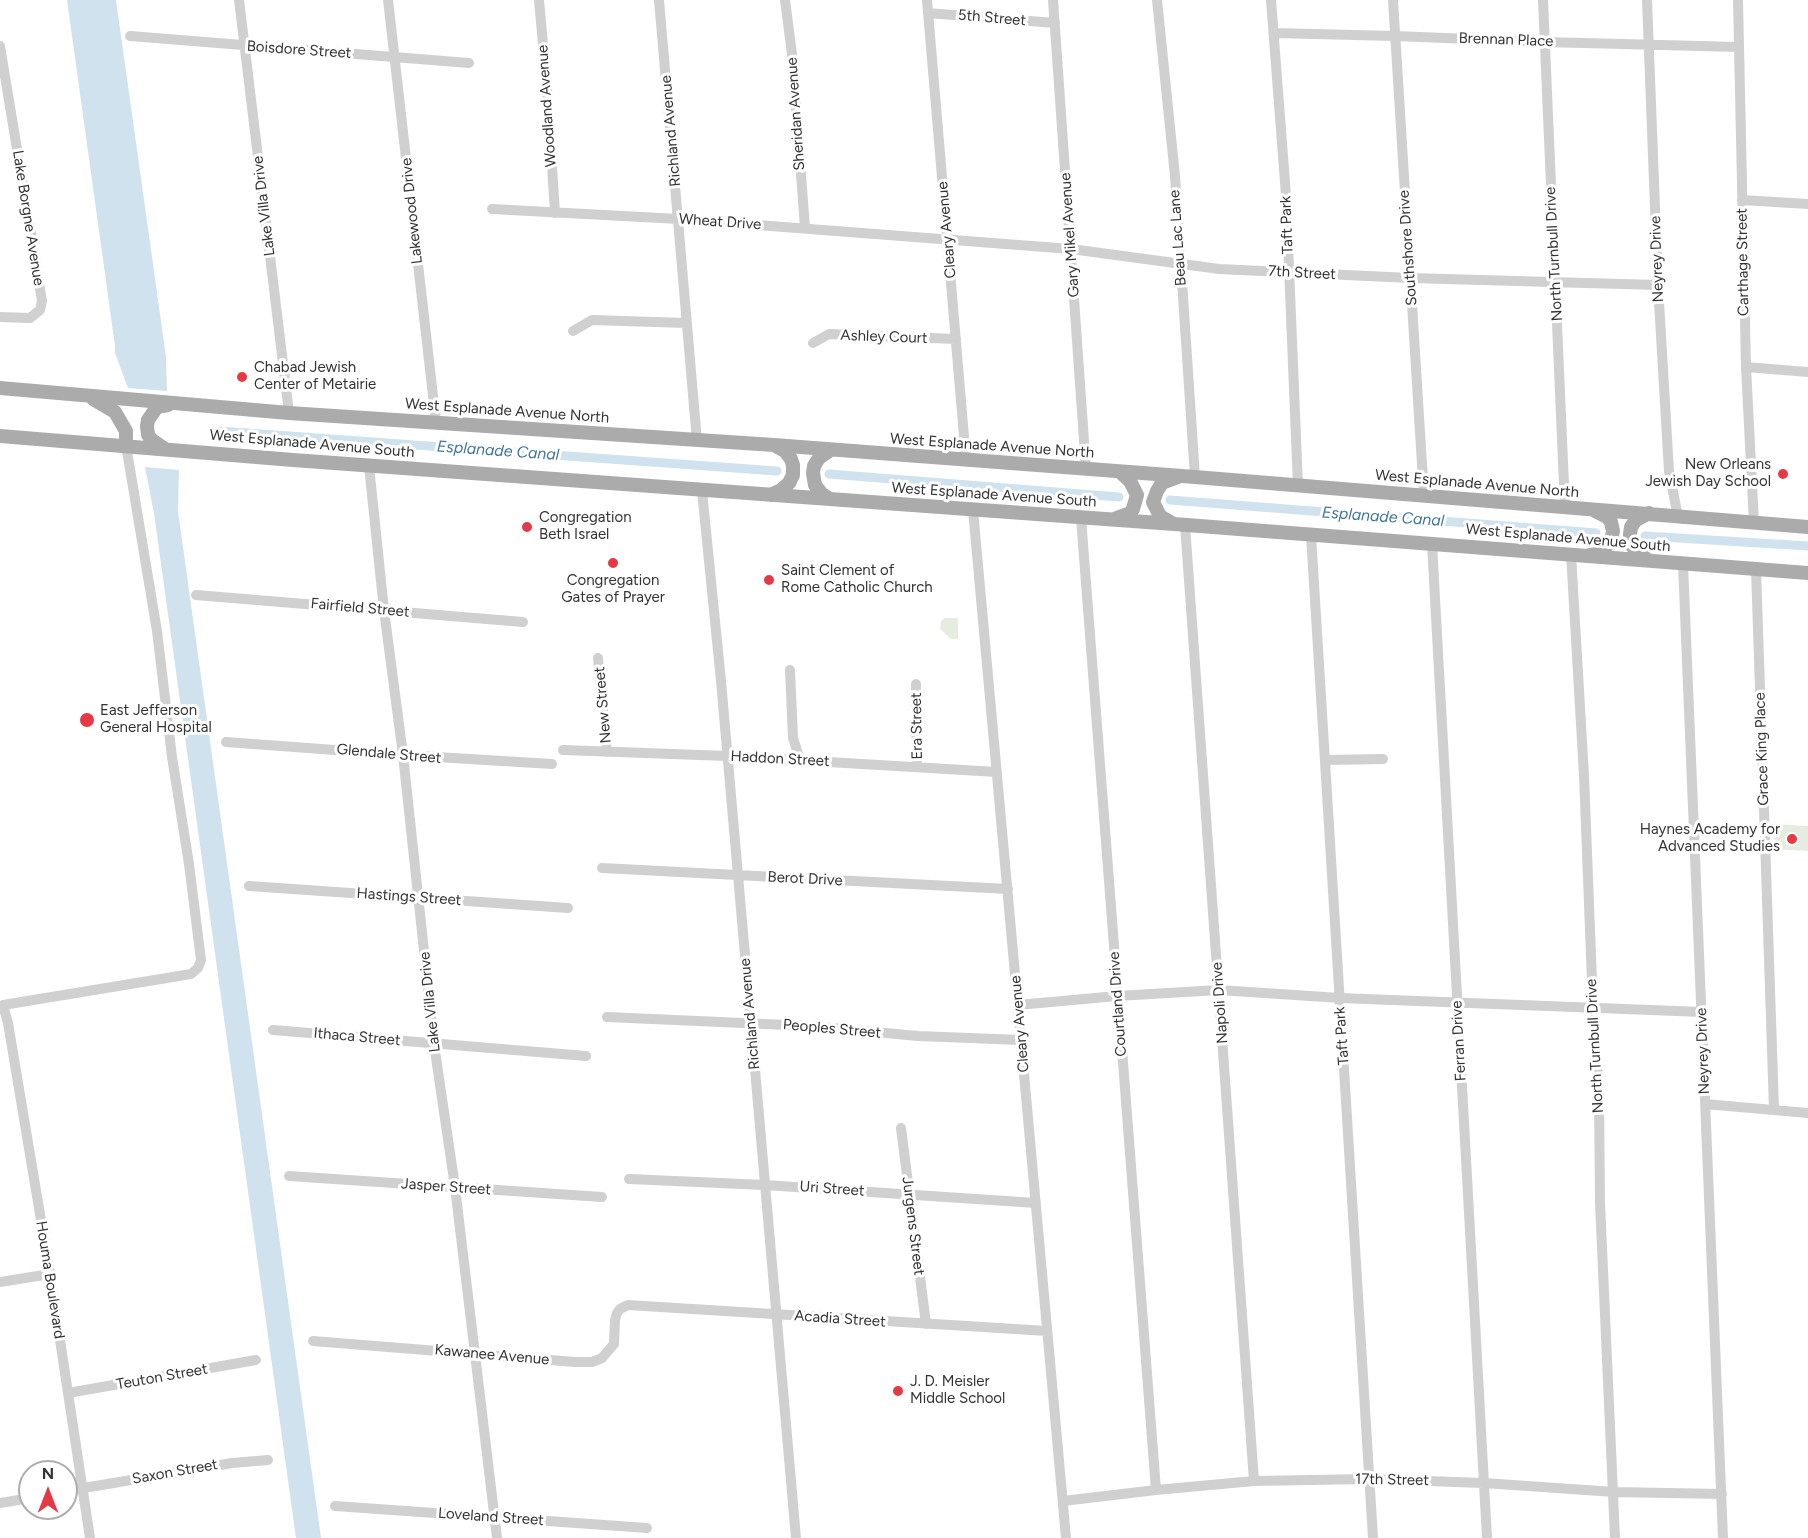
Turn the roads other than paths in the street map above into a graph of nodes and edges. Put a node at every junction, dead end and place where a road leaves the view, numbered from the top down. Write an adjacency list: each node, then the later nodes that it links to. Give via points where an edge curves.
1 (239, 0): 22 (street, Lake Villa Drive)
2 (388, 0): 24 (street, Lakewood Drive)
3 (539, 0): 29 (street, Woodland Avenue)
4 (659, 0): 30 (street, Richland Avenue)
5 (785, 0): 31 (street, Sheridan Avenue)
6 (927, 0): 14 (street, Cleary Avenue)
7 (1053, 0): 15 (street, Gary Mikel Avenue)
8 (1157, 0): 34 (street, Beau Lac Lane)
9 (1271, 0): 16 (street, Taft Park)
10 (1393, 0): 18 (street, Southshore Drive)
11 (1543, 0): 19 (street, North Turnbull Drive)
12 (1647, 0): 20 (street, Neyrey Drive)
13 (1737, 0): 23 (street, Carthage Street)
14 (928, 13): 15 (street, 5th Street); 32 (street, Cleary Avenue)
15 (1055, 24): 33 (street, Gary Mikel Avenue)
16 (1274, 33): 18 (street, Brennan Place); 35 (street, Taft Park)
17 (130, 36): 22 (street, Boisdore Street)
18 (1395, 36): 19 (street, Brennan Place); 36 (street, Southshore Drive)
19 (1544, 42): 20 (street, Brennan Place); 37 (street, North Turnbull Drive)
20 (1649, 45): 23 (street, Brennan Place); 38 (street, Neyrey Drive)
21 (0, 46): 39 (street, Lake Borgne Avenue, via 42,301 33,317)
22 (245, 46): 24 (street, Boisdore Street); 49 (street, Lake Villa Drive)
23 (1739, 47): 26 (street, Carthage Street)
24 (395, 57): 25 (street, Boisdore Street); 50 (street, Lakewood Drive)
25 (469, 63)
26 (1742, 200): 27 (street); 44 (street, Carthage Street)
27 (1808, 204)
28 (492, 209): 29 (street, Wheat Drive)
29 (555, 213): 30 (street, Wheat Drive)
30 (679, 219): 31 (street, Wheat Drive); 40 (street, Richland Avenue)
31 (805, 228): 32 (street, Wheat Drive)
32 (948, 240): 33 (street, 7th Street); 42 (street, Cleary Avenue)
33 (1071, 249): 34 (street, 7th Street); 59 (street, Gary Mikel Avenue)
34 (1180, 264): 35 (street, 7th Street); 62 (street, Beau Lac Lane)
35 (1289, 273): 36 (street, 7th Street); 63 (street, Taft Park)
36 (1410, 278): 37 (street, 7th Street); 66 (street, Southshore Drive)
37 (1556, 282): 38 (street, 7th Street); 68 (street, North Turnbull Drive)
38 (1658, 285): 72 (street, Neyrey Drive, via 1669,471)
39 (0, 317)
40 (687, 323): 41 (street, via 592,320); 52 (street, Richland Avenue)
41 (573, 331)
42 (956, 339): 43 (street, Ashley Court, via 829,334); 57 (street, Cleary Avenue)
43 (813, 343)
44 (1746, 367): 45 (street); 75 (street, Carthage Street)
45 (1808, 372)
46 (0, 388): 47 (main road, West Esplanade Avenue North)
47 (84, 395): 48 (main road, West Esplanade Avenue North); 53 (main road, via 115,412 126,431)
48 (173, 404): 49 (main road, West Esplanade Avenue North); 55 (main road, via 157,407 148,420 148,435)
49 (289, 413): 50 (main road, West Esplanade Avenue North)
50 (436, 422): 52 (main road, West Esplanade Avenue North)
51 (0, 435): 53 (main road, West Esplanade Avenue South)
52 (697, 441): 54 (main road, West Esplanade Avenue North)
53 (126, 445): 55 (main road, West Esplanade Avenue South); 118 (street, via 156,623 201,960 191,974 3,1005)
54 (774, 445): 56 (main road, West Esplanade Avenue North); 65 (main road, via 791,459 793,476 781,490)
55 (171, 449): 58 (main road, West Esplanade Avenue South)
56 (829, 450): 57 (main road, West Esplanade Avenue North); 67 (main road, via 819,458 813,473 815,485)
57 (966, 460): 59 (main road, West Esplanade Avenue North)
58 (369, 466): 64 (main road, West Esplanade Avenue South); 87 (street, Lake Villa Drive)
59 (1086, 469): 60 (main road, West Esplanade Avenue North)
60 (1120, 471): 61 (main road, West Esplanade Avenue North); 74 (main road, via 1137,495 1130,513)
61 (1180, 477): 62 (main road, West Esplanade Avenue North); 76 (main road, via 1162,483 1153,502 1160,516)
62 (1196, 477): 63 (main road, West Esplanade Avenue North)
63 (1298, 486): 66 (main road, West Esplanade Avenue North)
64 (702, 490): 65 (main road, West Esplanade Avenue South); 96 (street, Richland Avenue)
65 (770, 495): 67 (main road, West Esplanade Avenue South)
66 (1424, 496): 68 (main road, West Esplanade Avenue North)
67 (830, 500): 69 (main road, West Esplanade Avenue South)
68 (1564, 508): 70 (main road, West Esplanade Avenue North)
69 (973, 510): 73 (main road, West Esplanade Avenue South); 102 (street, Cleary Avenue)
70 (1594, 510): 71 (main road, West Esplanade Avenue North); 81 (main road, via 1611,522 1613,531 1605,548)
71 (1649, 513): 72 (main road, West Esplanade Avenue North); 82 (main road, via 1636,520 1630,534 1630,543)
72 (1678, 517): 75 (main road, West Esplanade Avenue North)
73 (1082, 518): 74 (main road, West Esplanade Avenue South); 110 (street, Courtland Drive)
74 (1112, 520): 76 (main road, West Esplanade Avenue South)
75 (1754, 523): 77 (main road, West Esplanade Avenue North)
76 (1179, 525): 78 (main road, West Esplanade Avenue South); 109 (street, Napoli Drive)
77 (1808, 527)
78 (1311, 535): 79 (main road, West Esplanade Avenue South); 99 (street, Taft Park)
79 (1432, 543): 80 (main road, West Esplanade Avenue South); 112 (street, Ferran Drive)
80 (1571, 554): 81 (main road, West Esplanade Avenue South); 114 (street, North Turnbull Drive)
81 (1588, 555): 82 (main road, West Esplanade Avenue South)
82 (1649, 561): 83 (main road, West Esplanade Avenue South)
83 (1683, 564): 84 (main road, West Esplanade Avenue South); 115 (street, Neyrey Drive)
84 (1755, 569): 85 (main road, West Esplanade Avenue South); 124 (street, Grace King Place)
85 (1808, 573)
86 (196, 595): 87 (street, Fairfield Street)
87 (384, 610): 88 (street, Fairfield Street); 95 (street, Lake Villa Drive)
88 (523, 622)
89 (598, 658): 94 (street, New Street)
90 (790, 670): 98 (street, via 793,738)
91 (916, 684): 101 (street, Era Street)
92 (226, 742): 95 (street, Glendale Street)
93 (563, 750): 94 (street, Haddon Street)
94 (607, 752): 96 (street, Haddon Street)
95 (403, 755): 100 (street, Glendale Street); 107 (street, Lake Villa Drive)
96 (727, 756): 98 (street, Haddon Street); 104 (street, Richland Avenue)
97 (1383, 759): 99 (street)
98 (800, 760): 101 (street, Haddon Street)
99 (1325, 760): 111 (street, Taft Park)
100 (552, 764)
101 (917, 767): 102 (street, Haddon Street)
102 (997, 772): 106 (street, Cleary Avenue)
103 (602, 868): 104 (street, Berot Drive)
104 (737, 875): 106 (street, Berot Drive); 117 (street, Richland Avenue)
105 (249, 886): 107 (street, Hastings Street)
106 (1008, 890): 113 (street, Cleary Avenue)
107 (419, 898): 108 (street, Hastings Street); 121 (street, Lake Villa Drive)
108 (568, 908)
109 (1219, 990): 110 (street); 111 (street); 146 (street, Napoli Drive)
110 (1118, 996): 113 (street); 150 (street, Courtland Drive)
111 (1340, 998): 112 (street); 145 (street, Taft Park)
112 (1457, 1002): 114 (street); 147 (street, Ferran Drive)
113 (1018, 1005): 120 (street, Cleary Avenue)
114 (1593, 1007): 115 (street); 151 (street, North Turnbull Drive)
115 (1701, 1012): 123 (street, Neyrey Drive)
116 (607, 1017): 117 (street, Peoples Street)
117 (751, 1023): 120 (street, Peoples Street); 129 (street, Richland Avenue)
118 (4, 1024): 134 (street, Houma Boulevard)
119 (273, 1030): 121 (street, Ithaca Street)
120 (1021, 1040): 133 (street, Cleary Avenue)
121 (434, 1044): 122 (street, Ithaca Street); 130 (street, Lake Villa Drive)
122 (586, 1056)
123 (1705, 1104): 124 (street); 152 (street, Neyrey Drive)
124 (1774, 1109): 125 (street)
125 (1808, 1113)
126 (901, 1128): 131 (street, Jurgens Street)
127 (289, 1176): 130 (street, Jasper Street)
128 (628, 1179): 129 (street, Uri Street)
129 (765, 1185): 131 (street, Uri Street); 137 (street, Richland Avenue)
130 (455, 1187): 132 (street, Jasper Street); 141 (street, Lake Villa Drive)
131 (909, 1194): 133 (street, Uri Street); 138 (street, Jurgens Street)
132 (602, 1197)
133 (1036, 1203): 139 (street, Cleary Avenue)
134 (50, 1274): 135 (street); 143 (street, Houma Boulevard)
135 (0, 1282)
136 (633, 1306): 137 (street, Acadia Street); 141 (street, Kawanee Avenue, via 620,1309 615,1320 614,1344 602,1358 592,1362)
137 (777, 1315): 138 (street, Acadia Street); 161 (street, Richland Avenue)
138 (926, 1324): 139 (street, Acadia Street)
139 (1047, 1331): 154 (street, Cleary Avenue)
140 (313, 1341): 141 (street, Kawanee Avenue)
141 (474, 1354): 157 (street, Lake Villa Drive)
142 (256, 1360): 143 (street, Teuton Street)
143 (68, 1393): 148 (street, Houma Boulevard)
144 (268, 1460): 148 (street, Saxon Street)
145 (1369, 1479): 146 (street, 17th Street); 147 (street, 17th Street); 163 (street, Taft Park)
146 (1254, 1481): 150 (street, 17th Street)
147 (1484, 1483): 151 (street, 17th Street); 164 (street, Ferran Drive)
148 (82, 1488): 149 (street); 159 (street, Houma Boulevard)
149 (78, 1489)
150 (1156, 1490): 154 (street, 17th Street)
151 (1614, 1492): 152 (street, 17th Street); 165 (street, North Turnbull Drive)
152 (1722, 1494): 166 (street, Neyrey Drive)
153 (18, 1500): 155 (street)
154 (1063, 1501): 162 (street, Cleary Avenue)
155 (0, 1503)
156 (335, 1506): 157 (street, Loveland Street)
157 (494, 1517): 158 (street, Loveland Street); 160 (street, Lake Villa Drive)
158 (647, 1528)
159 (90, 1538)
160 (497, 1538)
161 (796, 1538)
162 (1066, 1538)
163 (1373, 1538)
164 (1487, 1538)
165 (1616, 1538)
166 (1724, 1538)

